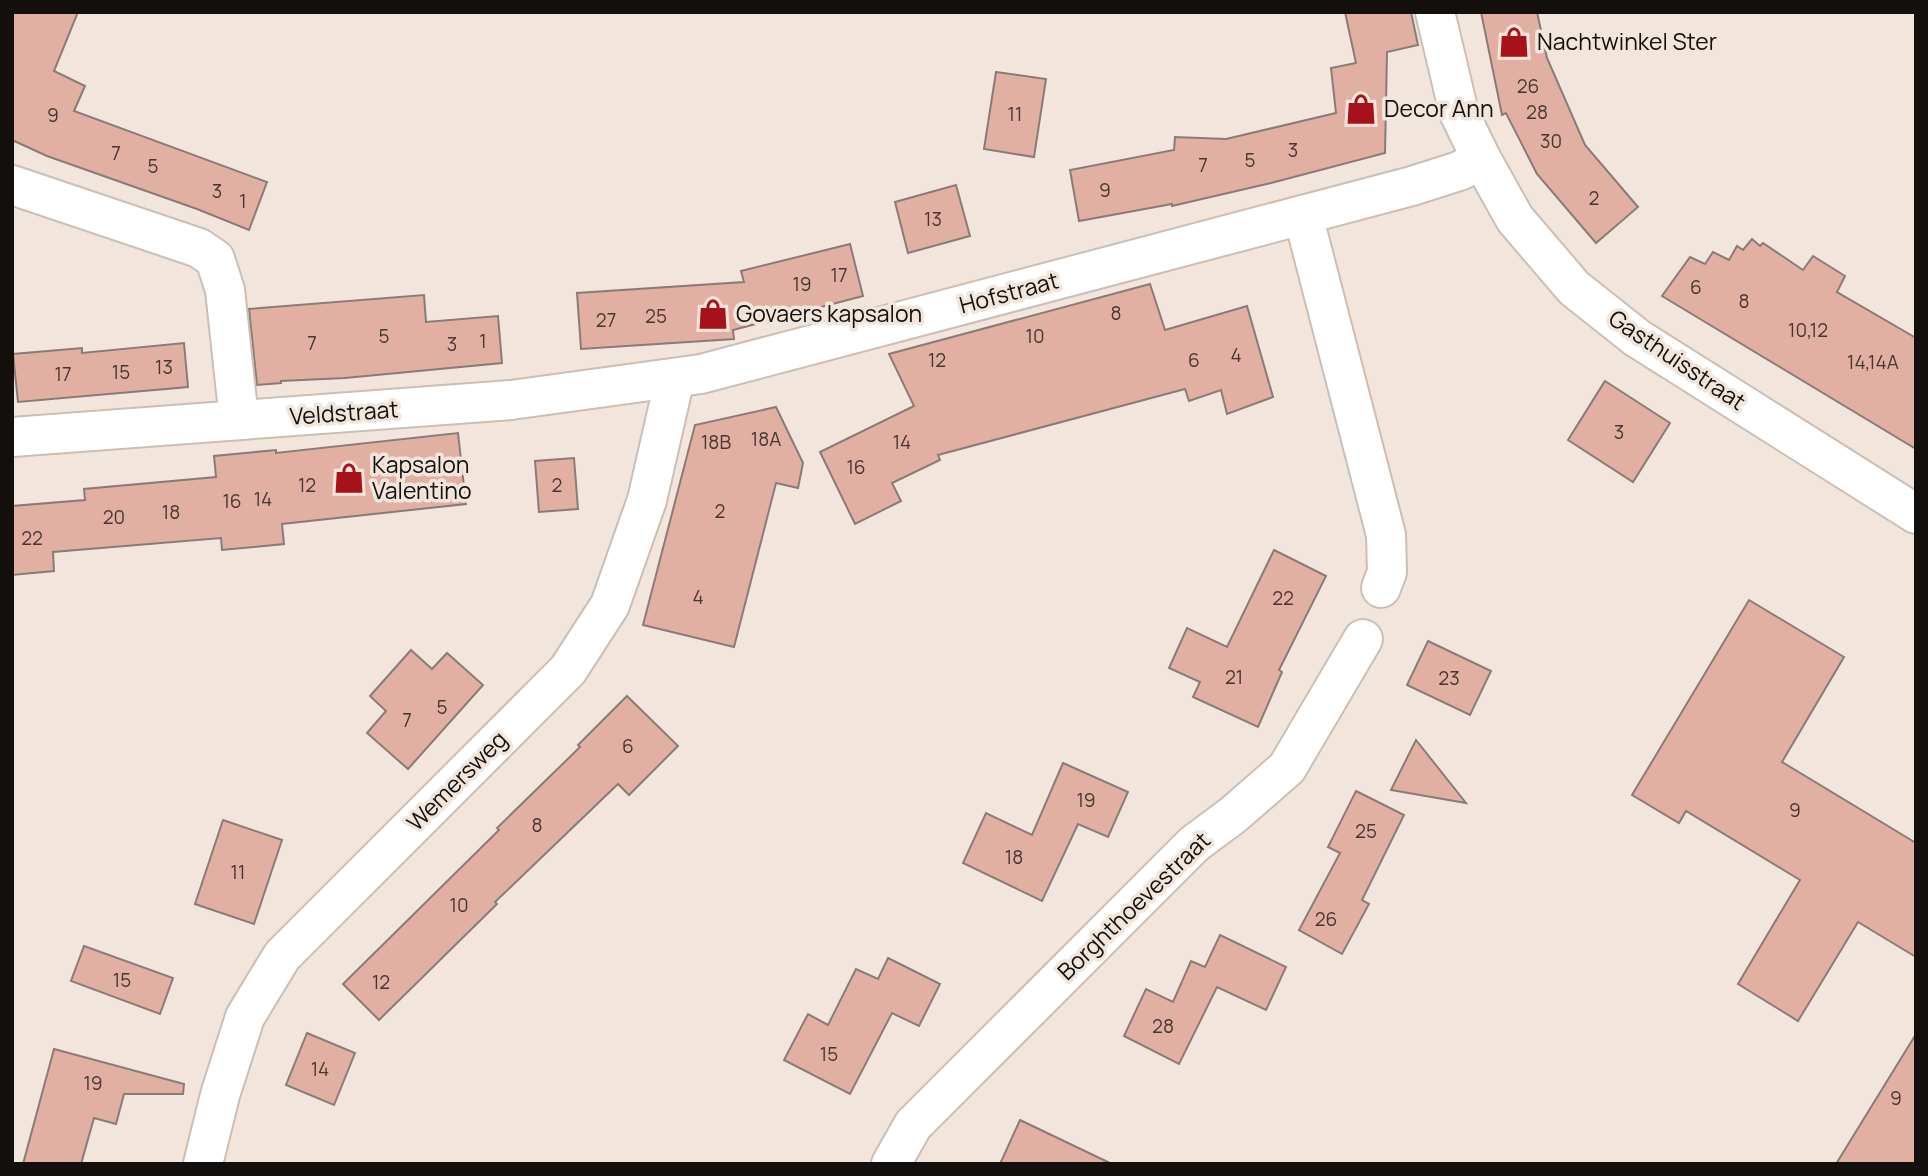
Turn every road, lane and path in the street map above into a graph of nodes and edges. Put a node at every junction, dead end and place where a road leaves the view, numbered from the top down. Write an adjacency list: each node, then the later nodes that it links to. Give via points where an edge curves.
1 (1435, 12): 2 (street, Gasthuisstraat, via 1459,114)
2 (1482, 160): 4 (street, Hofstraat, via 1412,186); 8 (street, Gasthuisstraat, via 1515,219 1574,288 1637,338)
3 (12, 185): 6 (street, via 200,248 215,259 225,290)
4 (1303, 215): 5 (street, Hofstraat); 9 (street, via 1386,535 1387,572)
5 (675, 378): 6 (street, Veldstraat, via 511,400); 11 (street, Wemersweg, via 647,500 610,604 568,670 282,956 245,1017)
6 (239, 421): 7 (street, Veldstraat)
7 (12, 437)
8 (1916, 514)
9 (1381, 588)
10 (1363, 639): 12 (street, Borghthoevestraat, via 1287,768 1194,844 913,1125)
11 (203, 1164)
12 (891, 1164)

